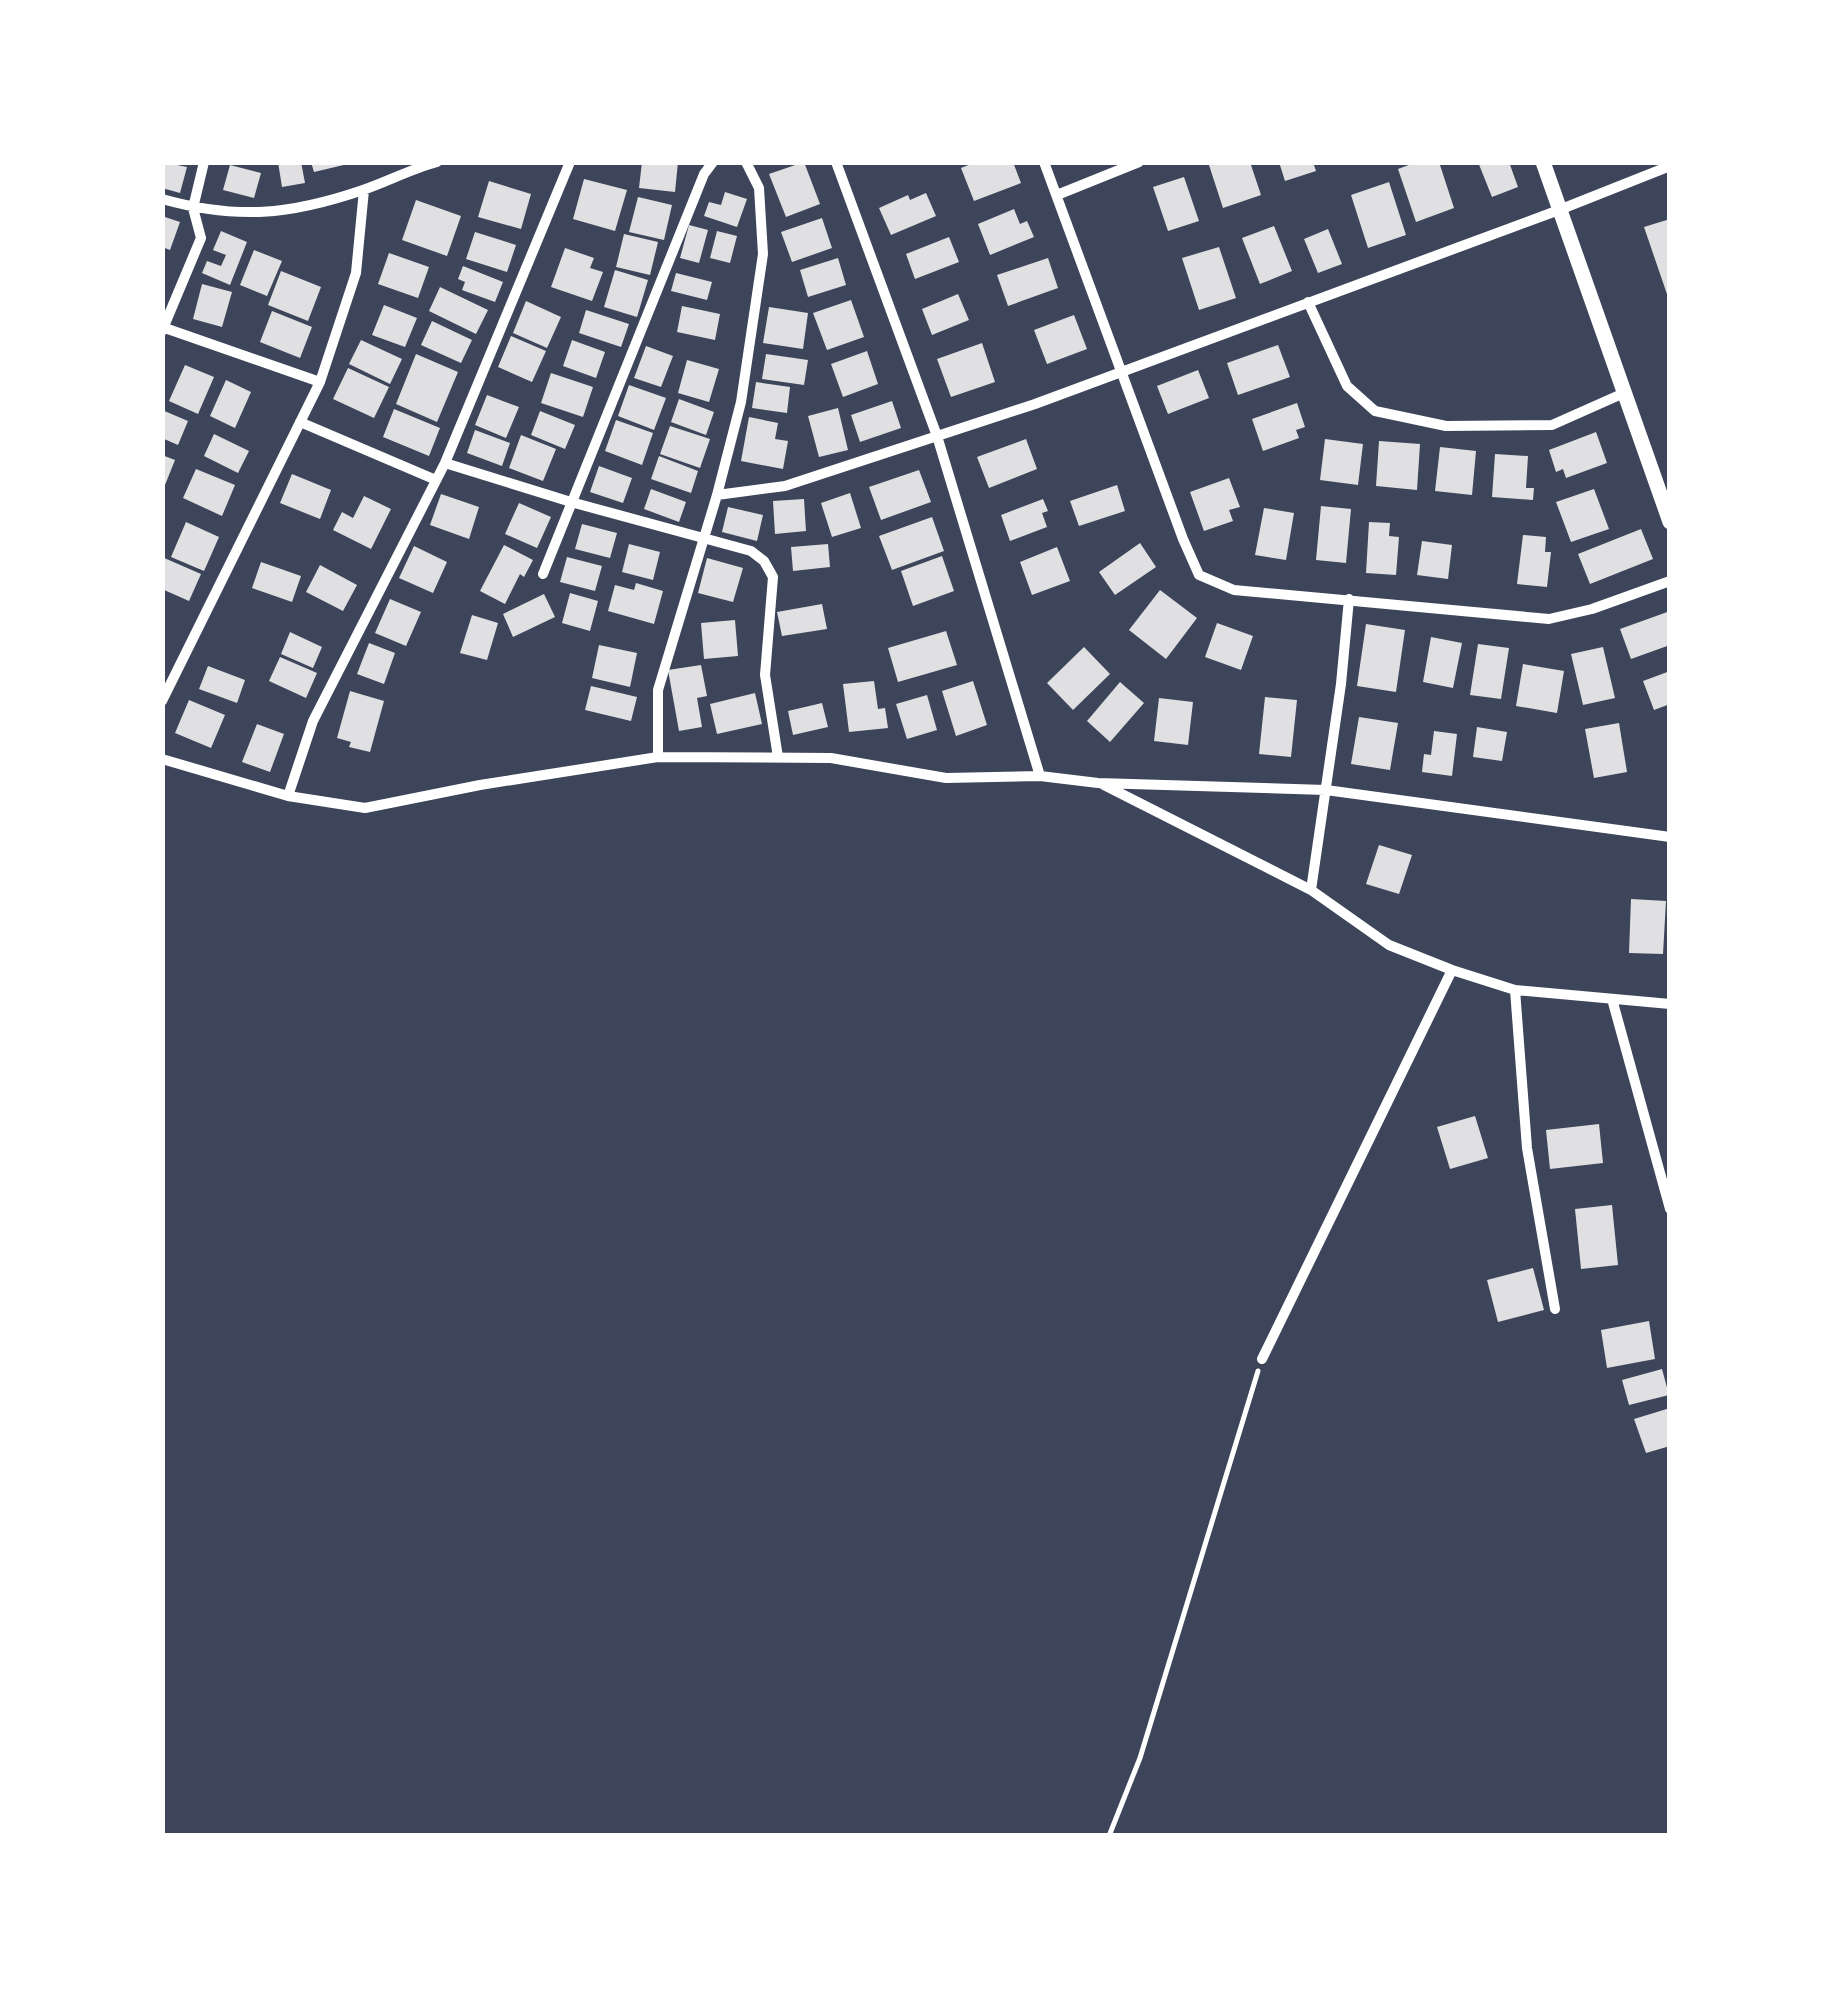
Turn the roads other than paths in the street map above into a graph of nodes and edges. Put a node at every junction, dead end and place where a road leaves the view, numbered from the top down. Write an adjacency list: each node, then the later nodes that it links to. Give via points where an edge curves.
1 (204, 162): 14 (street)
2 (437, 162): 11 (street)
3 (570, 162): 23 (street)
4 (713, 162): 26 (street)
5 (746, 162): 25 (street, via 759,188 763,254 741,402)
6 (836, 162): 22 (street)
7 (1044, 162): 12 (street)
8 (1139, 162): 12 (street)
9 (1543, 162): 15 (street)
10 (1670, 166): 15 (street)
11 (364, 190): 14 (street, via 253,215); 19 (street, via 356,273)
12 (1057, 195): 18 (street)
13 (162, 199): 14 (street)
14 (193, 208): 17 (street, via 200,238)
15 (1560, 210): 16 (street); 20 (street)
16 (1308, 302): 18 (street); 20 (street, via 1346,386 1375,412 1446,426 1552,425)
17 (163, 328): 19 (street)
18 (1123, 373): 22 (street); 31 (street, via 1199,574 1234,590)
19 (320, 382): 21 (street)
20 (1624, 393): 27 (street)
21 (300, 422): 24 (street); 32 (street)
22 (936, 436): 25 (street, via 784,486); 36 (street)
23 (445, 463): 24 (street); 26 (street)
24 (436, 480): 39 (street, via 313,722)
25 (717, 495): 28 (street)
26 (571, 502): 28 (street); 29 (street)
27 (1670, 522)
28 (702, 540): 33 (street, via 658,690); 34 (street, via 751,552 773,577 765,675)
29 (543, 574)
30 (1670, 581): 31 (street, via 1550,619)
31 (1349, 598): 38 (street)
32 (162, 700)
33 (658, 757): 34 (street); 39 (street, via 366,808)
34 (778, 757): 36 (street, via 831,758 946,778)
35 (162, 760): 39 (street)
36 (1040, 776): 37 (street)
37 (1098, 783): 38 (street); 41 (street)
38 (1326, 790): 40 (street); 41 (street)
39 (288, 796)
40 (1670, 837)
41 (1311, 890): 42 (street, via 1389,944)
42 (1452, 970): 43 (street); 49 (street)
43 (1515, 990): 44 (street); 48 (street, via 1528,1148)
44 (1612, 998): 45 (street); 46 (street)
45 (1670, 1004)
46 (1667, 1181): 47 (street)
47 (1670, 1209)
48 (1556, 1310)
49 (1262, 1359)

